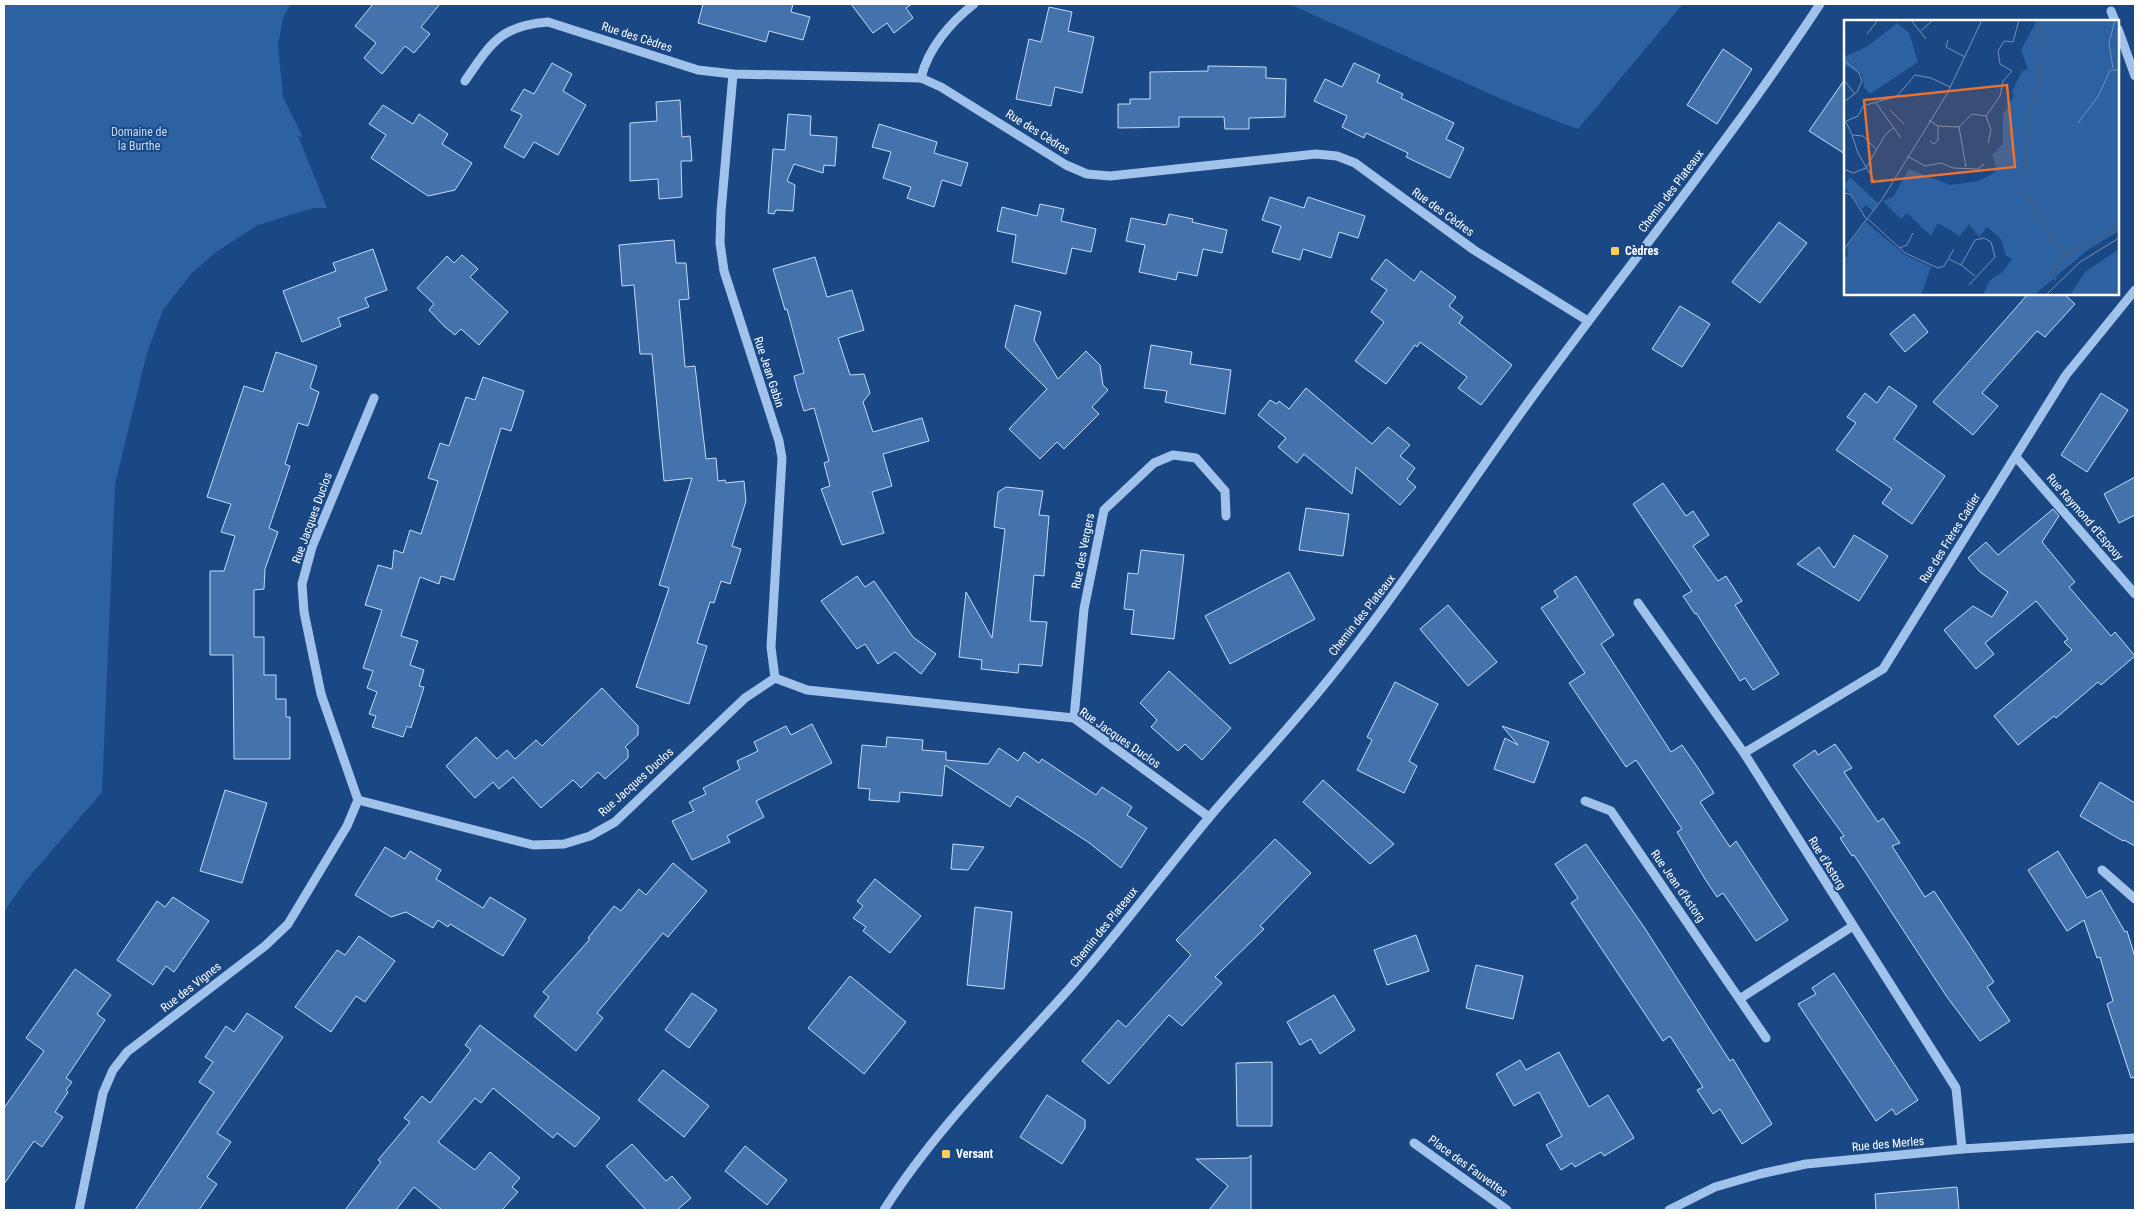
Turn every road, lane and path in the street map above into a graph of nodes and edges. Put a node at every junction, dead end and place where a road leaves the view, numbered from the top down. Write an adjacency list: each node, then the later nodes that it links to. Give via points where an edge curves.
1 (974, 4): 8 (street, via 956,18 924,63)
2 (1820, 4): 11 (street, Chemin des Plateaux, via 1753,101)
3 (2111, 11): 4 (street)
4 (2115, 20)
5 (2119, 32): 7 (street)
6 (733, 74): 8 (street, Rue des Cèdres); 9 (street, Rue des Cèdres, via 698,70 548,22 526,23 508,30 486,50); 17 (street, Rue Jean Gabin, via 720,243 724,271 782,458 771,647)
7 (2135, 76)
8 (921, 78): 11 (street, Rue des Cèdres, via 942,87 1066,165 1087,174 1110,176 1316,154 1337,156 1355,163 1474,250)
9 (465, 80)
10 (2135, 290): 13 (street, Rue des Frères Cadier, via 2066,375)
11 (1588, 321): 22 (street, Chemin des Plateaux, via 1403,582 1300,715)
12 (374, 398): 20 (street, Rue Jacques Duclos, via 312,547 302,584 304,612 321,694)
13 (2016, 457): 15 (street, Rue Raymond d'Espouy); 19 (street, Rue des Frères Cadier, via 1883,669)
14 (1226, 516): 18 (street, Rue des Vergers, via 1225,492 1214,478 1196,458 1173,455 1154,463 1104,510 1084,608)
15 (2135, 594)
16 (1638, 603): 19 (street, Rue d'Astorg)
17 (775, 678): 18 (street, Rue Jacques Duclos, via 807,690); 20 (street, Rue Jacques Duclos, via 745,698 615,822 590,836 564,844 533,844)
18 (1074, 718): 22 (street, Rue Jacques Duclos)
19 (1744, 753): 25 (street, Rue d'Astorg)
20 (358, 800): 31 (street, Rue des Vignes, via 347,826 288,924 265,946 127,1052 113,1070 102,1093)
21 (1585, 801): 26 (street, Rue Jean d'Astorg, via 1611,811)
22 (1209, 817): 32 (street, Chemin des Plateaux, via 1077,979 955,1117 902,1182)
23 (2102, 870): 24 (street)
24 (2135, 899)
25 (1852, 926): 26 (street); 30 (street, Rue d'Astorg, via 1956,1088)
26 (1741, 998): 27 (street, Rue Jean d'Astorg)
27 (1766, 1038)
28 (2135, 1138): 30 (street, Rue des Merles)
29 (1414, 1143): 33 (street, Place des Fauvettes)
30 (1962, 1150): 34 (street, Rue des Merles, via 1797,1166 1715,1187)
31 (79, 1210)
32 (884, 1210)
33 (1507, 1210)
34 (1668, 1210)

